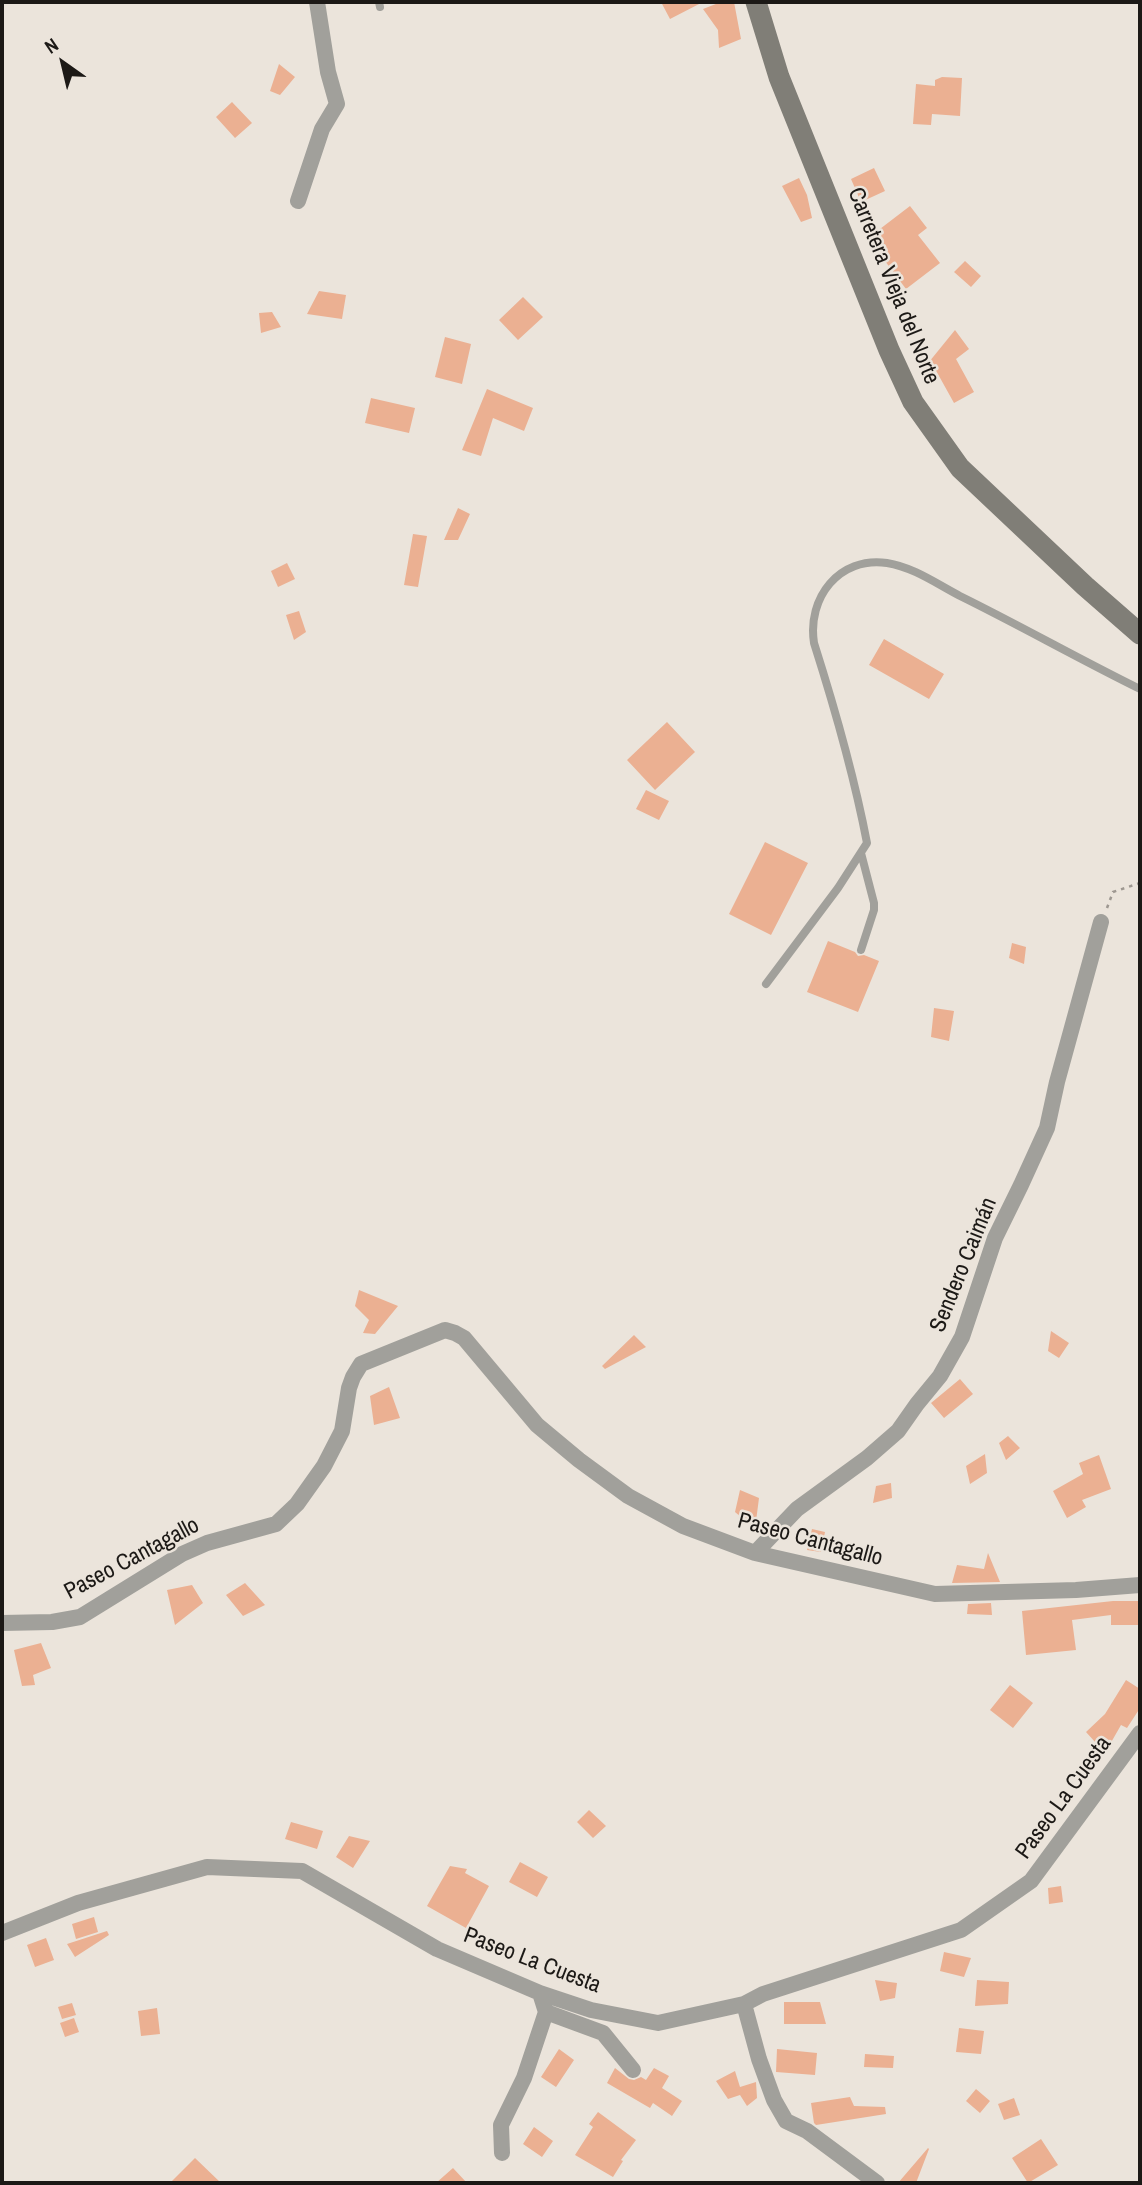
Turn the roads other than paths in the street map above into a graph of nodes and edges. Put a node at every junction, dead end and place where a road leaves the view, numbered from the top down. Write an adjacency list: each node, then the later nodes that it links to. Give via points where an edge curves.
1 (317, 2): 3 (street, via 337,104 322,129)
2 (756, 2): 4 (street, Carretera Vieja del Norte, via 779,77 913,402 960,468)
3 (298, 201)
4 (1140, 634)
5 (1140, 689): 6 (lane, via 897,565 875,562 844,572 820,597 812,631 858,797 867,843)
6 (861, 853): 8 (lane, via 874,903); 9 (lane)
7 (1101, 922): 10 (street, Sendero Caimán, via 1047,1128 995,1238 946,1367 898,1431 797,1509)
8 (861, 950)
9 (766, 984)
10 (755, 1553): 11 (street, Paseo Cantagallo, via 935,1594); 12 (street, Paseo Cantagallo, via 682,1526 628,1496 537,1425 464,1338 445,1330 361,1364 349,1388 342,1431 324,1466 276,1524 182,1553 80,1617)
11 (1140, 1585)
12 (2, 1623)
13 (1140, 1733): 16 (street, Paseo La Cuesta, via 1031,1881 961,1930)
14 (2, 1933): 15 (street, Paseo La Cuesta, via 78,1903 207,1867 302,1871 437,1949)
15 (540, 1993): 16 (street, Paseo La Cuesta, via 591,2010 658,2023); 17 (street)
16 (744, 2004): 20 (street, via 770,2090 786,2122 807,2131)
17 (546, 2012): 18 (street, via 603,2033); 19 (street, via 524,2078 500,2125)
18 (633, 2070)
19 (502, 2153)
20 (875, 2183)

